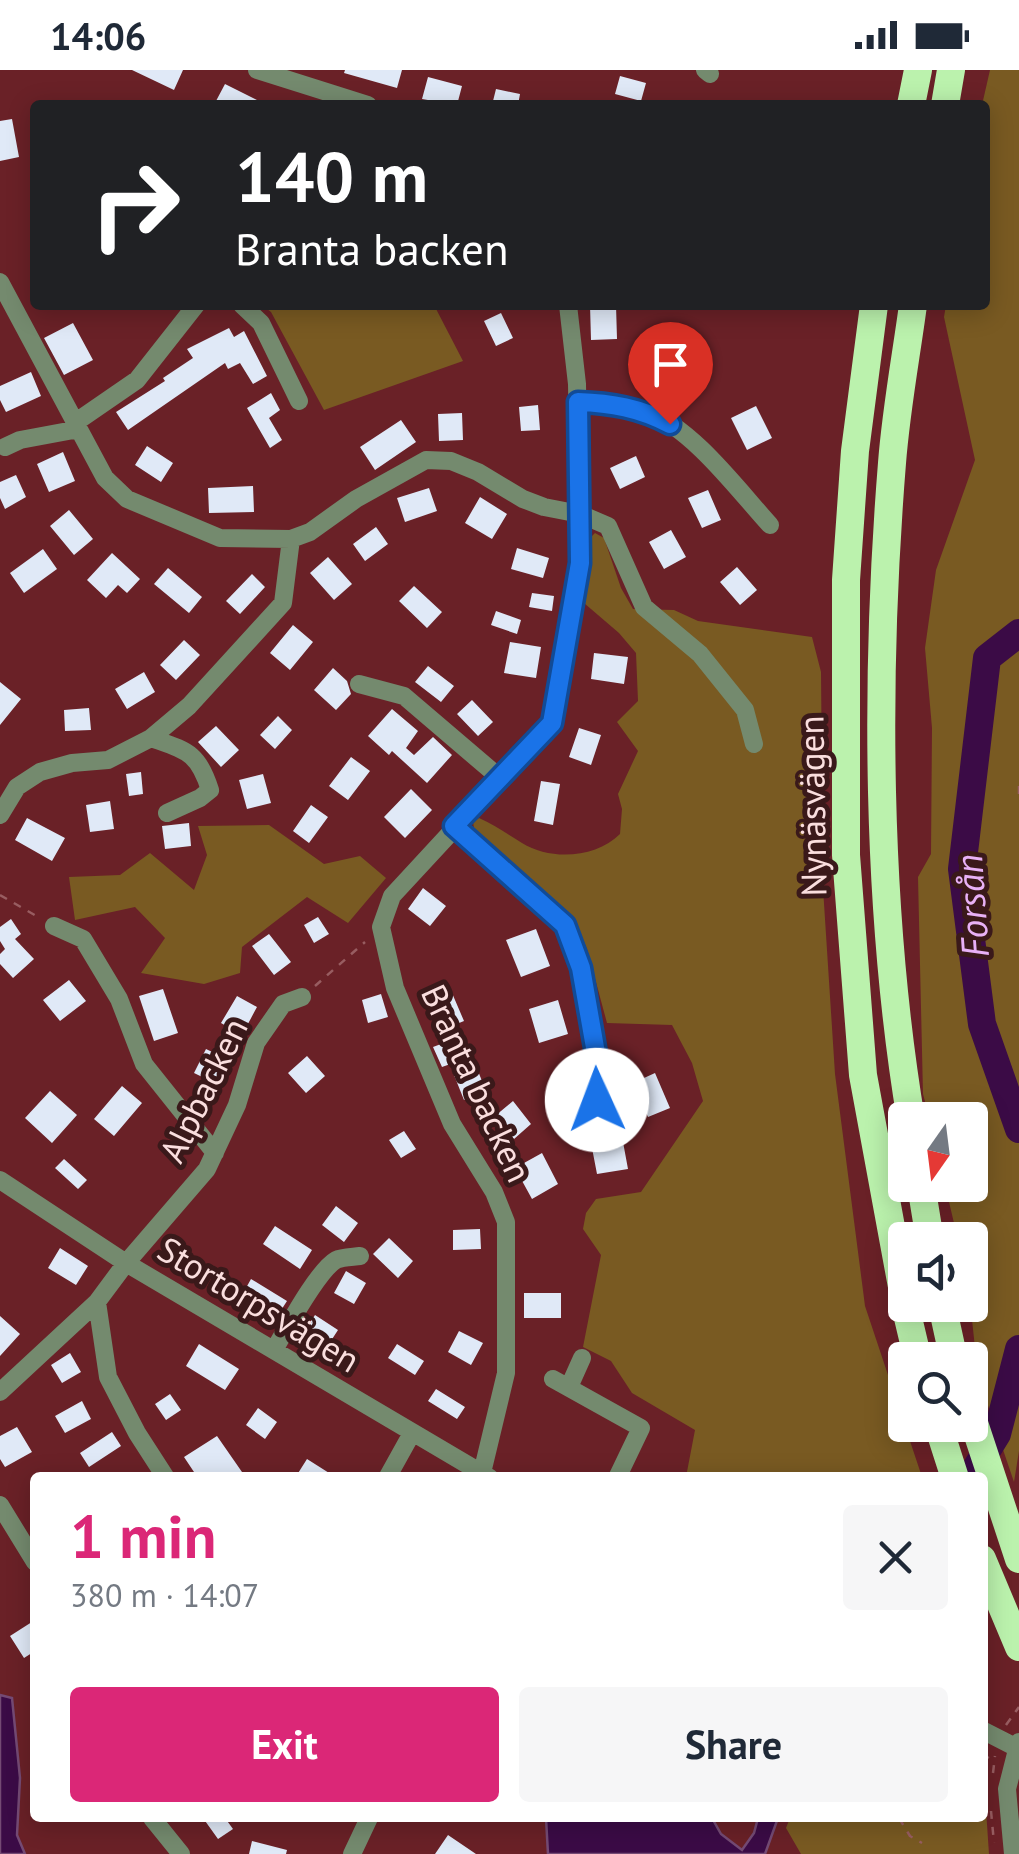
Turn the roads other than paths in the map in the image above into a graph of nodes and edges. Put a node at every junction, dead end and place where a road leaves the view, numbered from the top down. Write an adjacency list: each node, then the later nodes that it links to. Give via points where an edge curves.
1 (257, 70): 4 (street)
2 (918, 70): 5 (highway)
3 (951, 70): 6 (highway)
4 (352, 100)
5 (913, 100)
6 (946, 100)
7 (0, 282): 15 (street)
8 (192, 310): 15 (street, via 137,380)
9 (248, 310): 13 (street, via 261,322)
10 (569, 310): 14 (street)
11 (873, 310): 33 (highway, Nynäsvägen, via 846,580 846,855 863,1076)
12 (912, 310): 30 (highway, Nynäsvägen, via 892,460 883,691 885,864)
13 (299, 401)
14 (578, 402): 17 (street); 18 (street, via 647,412 670,424)
15 (78, 425): 16 (street); 19 (street, via 105,478 127,499 220,538)
16 (4, 447)
17 (580, 514): 19 (street, via 533,503 451,461 426,460); 22 (street, via 608,526 644,607 700,654 746,710); 23 (street, via 580,563 552,723)
18 (770, 525)
19 (290, 539): 21 (street, via 282,603)
20 (359, 684): 23 (street, via 404,696)
21 (152, 738): 24 (street, via 108,760 40,772); 25 (street, via 196,756 210,790)
22 (754, 744)
23 (500, 778): 26 (street)
24 (2, 804)
25 (167, 812)
26 (454, 826): 29 (street, via 565,925 581,968 600,1076); 46 (street, Branta backen, via 392,896 381,928 395,988 452,1124 506,1222 506,1373)
27 (54, 926): 31 (street, via 82,938 119,999 144,1064)
28 (302, 997): 31 (street, Alpbacken, via 283,1004 256,1044)
29 (597, 1100)
30 (907, 1102)
31 (215, 1153): 35 (street, Alpbacken, via 208,1170)
32 (0, 1180): 35 (street, Stortorpsvägen)
33 (890, 1222)
34 (360, 1256): 37 (street, via 336,1259)
35 (126, 1263): 36 (street, Alpbacken); 37 (street, Stortorpsvägen)
36 (97, 1302): 39 (street, Alpbacken); 43 (street, via 108,1377)
37 (274, 1350): 40 (street, Stortorpsvägen)
38 (582, 1358): 47 (street, via 561,1383 640,1428)
39 (0, 1392)
40 (412, 1433): 44 (street); 45 (street, Stortorpsvägen)
41 (943, 1442): 48 (highway)
42 (980, 1442): 51 (highway, bridge)
43 (162, 1472)
44 (390, 1472)
45 (481, 1472)
46 (487, 1472)
47 (620, 1472)
48 (953, 1472)
49 (0, 1505): 50 (street)
50 (30, 1554)
51 (1019, 1560)
52 (988, 1574): 53 (highway, bridge)
53 (1019, 1647)
54 (988, 1733): 55 (street)
55 (1018, 1746): 60 (street, via 1007,1789)
56 (155, 1822): 58 (street)
57 (367, 1822): 59 (street)
58 (181, 1854)
59 (352, 1854)
60 (1013, 1854)

